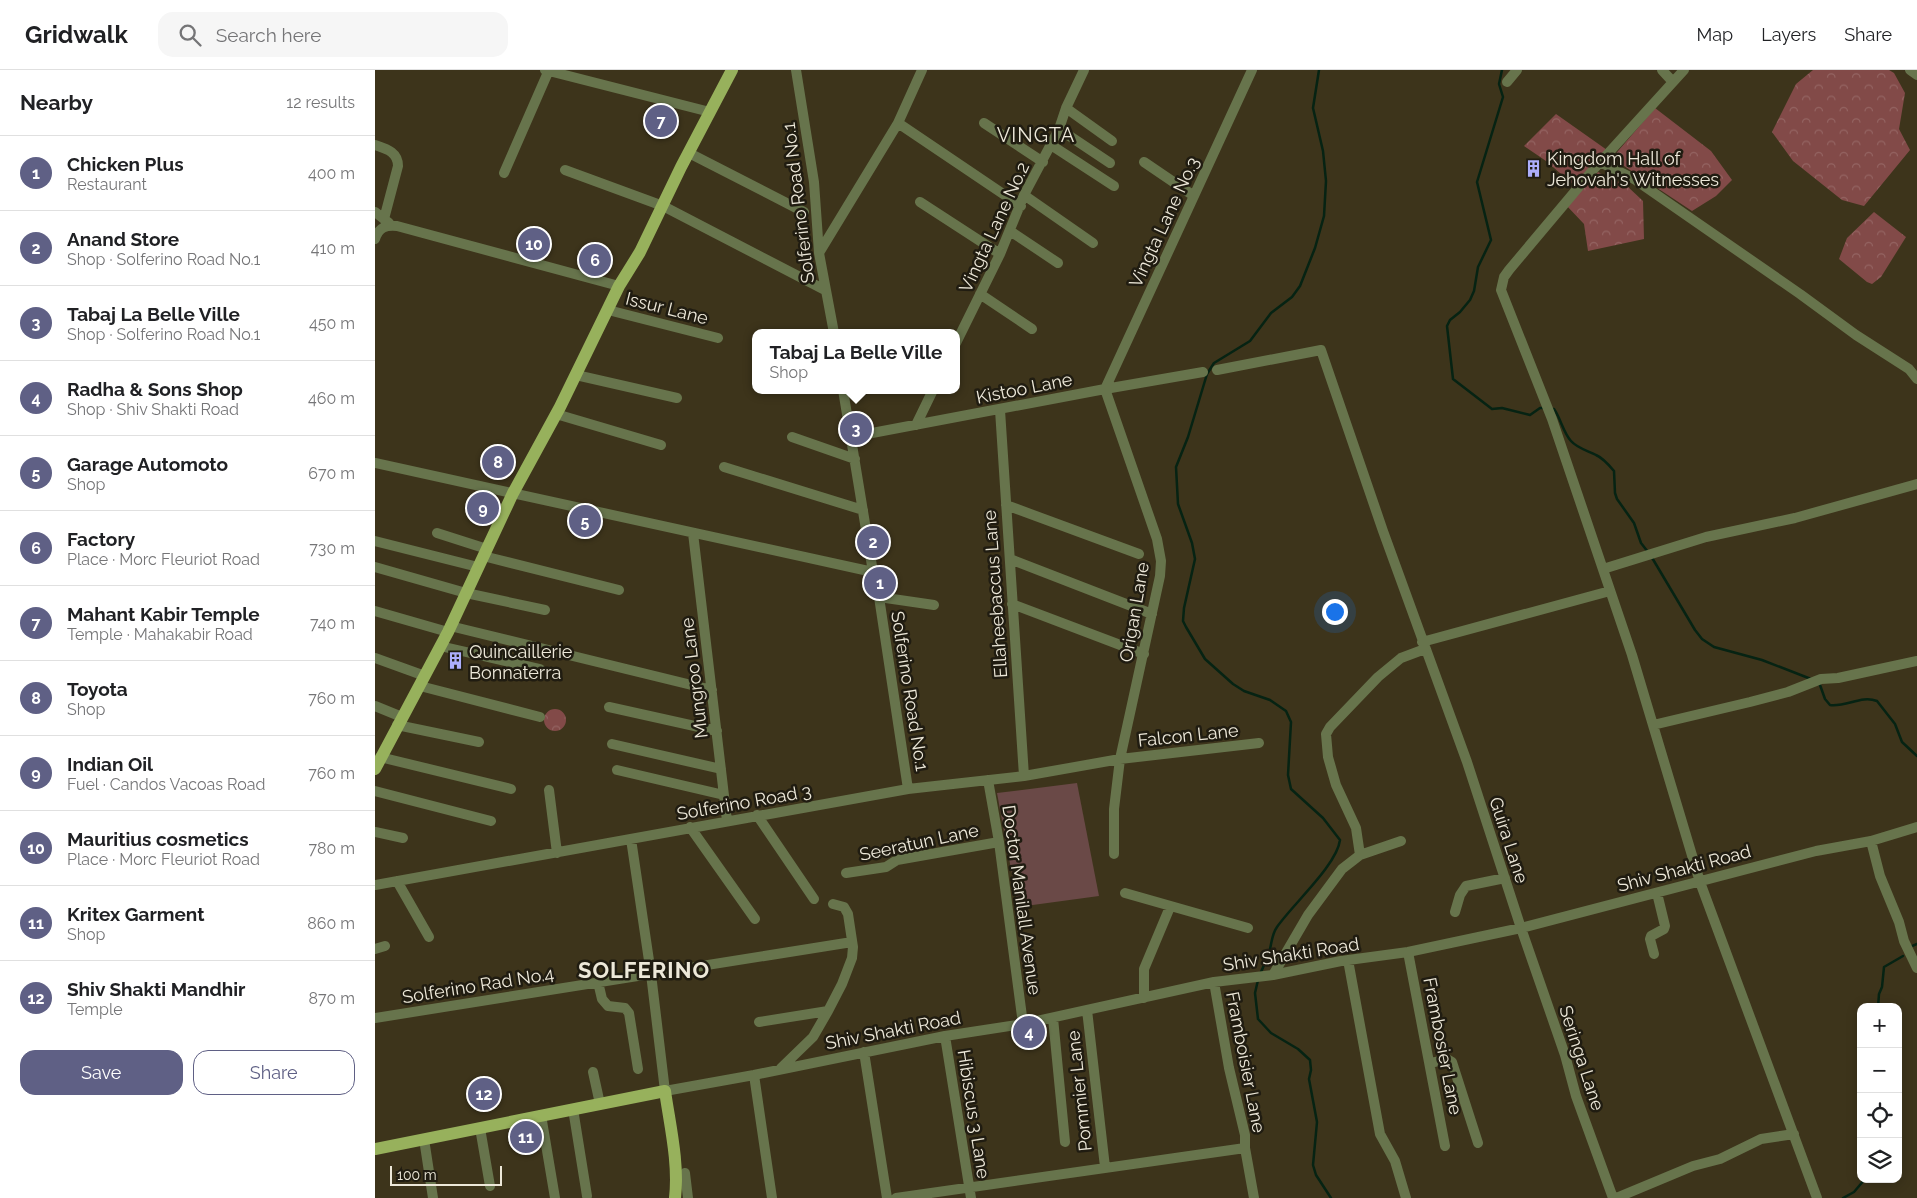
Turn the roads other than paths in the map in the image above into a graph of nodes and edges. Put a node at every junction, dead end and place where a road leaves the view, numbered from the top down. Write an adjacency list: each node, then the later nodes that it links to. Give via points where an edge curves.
1 (548, 70): 15 (street); 28 (street)
2 (732, 70): 15 (main road)
3 (796, 70): 41 (street, Solferino Road No.1, via 815,182)
4 (922, 70): 16 (street)
5 (1085, 70): 14 (street, Vingta Lane No.2)
6 (1252, 70): 31 (street, Vingta Lane No.3)
7 (1517, 70): 12 (street)
8 (1662, 70): 13 (street)
9 (1684, 70): 13 (street)
10 (1910, 70): 11 (street)
11 (1917, 75)
12 (1507, 82)
13 (1673, 82): 25 (street)
14 (1066, 108): 18 (street, Vingta Lane No.2); 19 (street)
15 (710, 112): 22 (main road)
16 (898, 123): 34 (street); 41 (street)
17 (984, 123): 23 (street)
18 (1059, 129): 21 (street, Vingta Lane No.2); 26 (street)
19 (1112, 141)
20 (375, 145): 37 (street, via 390,150 398,160)
21 (1051, 145): 23 (street, Vingta Lane No.2); 29 (street)
22 (689, 153): 33 (main road); 36 (street)
23 (1043, 162): 30 (street, Vingta Lane No.2)
24 (1144, 162): 31 (street)
25 (1600, 162): 54 (street, via 1634,179); 81 (street, via 1509,270 1501,290 1552,419)
26 (1110, 163)
27 (565, 170): 33 (street)
28 (504, 173)
29 (1113, 186)
30 (1024, 195): 34 (street, Vingta Lane No.2); 40 (street)
31 (1194, 196): 57 (street, Vingta Lane No.3)
32 (920, 202): 42 (street)
33 (663, 206): 44 (main road); 45 (street)
34 (1021, 206): 38 (street, Vingta Lane No.2)
35 (375, 212): 37 (street)
36 (804, 212)
37 (388, 222): 39 (street); 44 (street)
38 (1011, 231): 42 (street, Vingta Lane No.2); 43 (street)
39 (375, 239)
40 (1093, 243)
41 (819, 253): 45 (street, Solferino Road No.1)
42 (1000, 254): 46 (street, Vingta Lane No.2)
43 (1058, 263)
44 (619, 286): 47 (main road)
45 (825, 290): 48 (street, Solferino Road No.1)
46 (980, 294): 49 (street); 50 (street, Vingta Lane No.2)
47 (607, 310): 51 (street, Issur Lane); 55 (main road)
48 (832, 329)
49 (1032, 329)
50 (960, 335)
51 (717, 338)
52 (1217, 370): 93 (street, Guira Lane, via 1321,350)
53 (1203, 372): 57 (street, Kistoo Lane)
54 (1913, 372): 56 (street)
55 (576, 375): 60 (street); 62 (main road)
56 (1917, 380)
57 (1105, 389): 61 (street, Kistoo Lane); 91 (street, Origan Lane, via 1157,539 1160,576)
58 (844, 394): 65 (street, Solferino Road No.1)
59 (931, 394): 63 (street)
60 (677, 398)
61 (1000, 410): 63 (street, Kistoo Lane); 72 (street, Ellaheebaccus Lane)
62 (556, 414): 66 (street); 71 (main road)
63 (916, 425): 65 (street, Kistoo Lane)
64 (791, 437): 67 (street)
65 (851, 437): 67 (street, Solferino Road No.1)
66 (661, 445)
67 (855, 459): 73 (street, Solferino Road No.1)
68 (375, 463): 71 (street)
69 (724, 466): 73 (street)
70 (1917, 484): 81 (street, via 1795,518 1706,537)
71 (513, 493): 74 (street); 78 (main road)
72 (1006, 505): 77 (street); 79 (street, Ellaheebaccus Lane)
73 (863, 510): 82 (street, Solferino Road No.1)
74 (693, 532): 82 (street); 100 (street, Mungroo Lane)
75 (437, 533): 78 (street)
76 (375, 541): 78 (street)
77 (1139, 554)
78 (483, 557): 83 (street); 85 (main road)
79 (1009, 559): 87 (street, Ellaheebaccus Lane); 91 (street)
80 (375, 567): 85 (street)
81 (1603, 569): 84 (street)
82 (873, 572): 86 (street, Solferino Road No.1)
83 (619, 590)
84 (1610, 591): 93 (street); 105 (street)
85 (466, 593): 89 (street); 92 (main road)
86 (879, 597): 88 (street); 117 (street, Solferino Road No.1)
87 (1012, 604): 95 (street); 114 (street, Ellaheebaccus Lane)
88 (934, 605)
89 (545, 610)
90 (375, 611): 92 (street)
91 (1152, 614): 95 (street, Origan Lane)
92 (449, 629): 94 (main road); 100 (street)
93 (1423, 645): 134 (street, via 1378,677 1326,734 1336,785 1356,828); 136 (street, Guira Lane, via 1467,762)
94 (440, 646): 98 (street); 99 (main road)
95 (1144, 654): 110 (street, Origan Lane)
96 (375, 658): 99 (street)
97 (1917, 662): 105 (street, via 1821,679 1760,700)
98 (540, 669)
99 (423, 681): 103 (street); 104 (main road)
100 (712, 690): 106 (street, Mungroo Lane)
101 (375, 706): 104 (street)
102 (609, 708): 106 (street)
103 (540, 717)
104 (400, 721): 107 (street); 111 (main road)
105 (1653, 725): 138 (street)
106 (717, 731): 112 (street, Mungroo Lane)
107 (479, 742)
108 (1259, 743): 110 (street, Falcon Lane)
109 (612, 744): 112 (street)
110 (1120, 759): 114 (street, Solferino Road 3); 133 (street, Origan Lane, via 1114,808)
111 (377, 764): 116 (street)
112 (721, 769): 120 (street, Mungroo Lane)
113 (617, 770): 120 (street)
114 (1024, 776): 115 (street, Solferino Road 3)
115 (988, 780): 117 (street, Solferino Road 3); 131 (street, Doctor Manilall Avenue)
116 (511, 789)
117 (908, 789): 121 (street, Solferino Road 3)
118 (549, 790): 132 (street)
119 (375, 791): 123 (street)
120 (724, 795): 122 (street, Mungroo Lane)
121 (757, 816): 122 (street, Solferino Road 3); 142 (street)
122 (727, 820): 124 (street, Solferino Road 3)
123 (491, 821)
124 (690, 827): 128 (street, Solferino Road 3); 146 (street)
125 (1917, 827): 129 (street, Shiv Shakti Road)
126 (375, 832): 127 (street)
127 (403, 838)
128 (631, 839): 132 (street, Solferino Road 3); 155 (street)
129 (1871, 840): 138 (street, Shiv Shakti Road); 154 (street, via 1880,876)
130 (1401, 841): 134 (street)
131 (999, 842): 135 (street, Seeratun Lane, via 897,860 886,867); 165 (street, Doctor Manilall Avenue)
132 (557, 853): 137 (street, Solferino Road 3)
133 (1114, 854)
134 (1360, 855): 156 (street, via 1342,869)
135 (846, 873)
136 (1505, 878): 145 (street, via 1466,886); 148 (street, Guira Lane)
137 (397, 881): 139 (street, Solferino Road 3); 149 (street)
138 (1700, 882): 141 (street, Shiv Shakti Road); 178 (street)
139 (375, 885)
140 (1125, 893): 144 (street)
141 (1657, 893): 148 (street, Shiv Shakti Road); 152 (street, via 1665,926 1650,939)
142 (814, 899)
143 (833, 904): 150 (street, via 847,910)
144 (1170, 907): 147 (street); 159 (street, via 1144,969)
145 (1455, 912)
146 (755, 918)
147 (1248, 928)
148 (1521, 928): 151 (street, Shiv Shakti Road); 199 (street, Seringa Lane, via 1576,1096)
149 (429, 937)
150 (853, 942): 155 (street, Solferino Rad No.4); 161 (street, via 842,984)
151 (1409, 952): 153 (street, Shiv Shakti Road); 168 (street, Frambosier Lane)
152 (1654, 954)
153 (1348, 960): 156 (street, Shiv Shakti Road); 198 (street, via 1380,1134 1395,1161)
154 (1917, 968)
155 (651, 974): 157 (street, Solferino Rad No.4); 173 (street)
156 (1264, 976): 158 (street, Shiv Shakti Road)
157 (598, 982): 162 (street, Solferino Rad No.4); 169 (street, via 604,1002 611,1008 625,1008 629,1013)
158 (1214, 982): 159 (street, Shiv Shakti Road); 183 (street, Framboisier Lane)
159 (1144, 998): 160 (street, Shiv Shakti Road)
160 (1087, 1010): 163 (street, Shiv Shakti Road); 185 (street, Pommier Lane)
161 (828, 1011): 164 (street); 170 (street, via 813,1037)
162 (375, 1018)
163 (1053, 1018): 165 (street, Shiv Shakti Road); 180 (street)
164 (759, 1022)
165 (1023, 1024): 166 (street, Shiv Shakti Road)
166 (945, 1036): 167 (street, Shiv Shakti Road); 188 (street, Hibiscus 3 Lane)
167 (864, 1052): 170 (street, Shiv Shakti Road); 195 (street)
168 (1431, 1063): 181 (street, via 1447,1059 1452,1062); 182 (street, Frambosier Lane)
169 (638, 1069)
170 (781, 1069): 172 (street, Shiv Shakti Road)
171 (593, 1072): 174 (street)
172 (754, 1075): 173 (street, Shiv Shakti Road); 194 (street)
173 (665, 1092): 174 (main road); 192 (main road, via 676,1169)
174 (600, 1104): 175 (main road)
175 (573, 1109): 176 (main road); 189 (street)
176 (541, 1115): 177 (main road); 191 (street)
177 (480, 1128): 179 (main road); 187 (street)
178 (1794, 1134): 199 (street, via 1761,1139 1720,1160 1693,1166); 200 (street)
179 (424, 1139): 184 (main road); 190 (street)
180 (1065, 1142)
181 (1478, 1143)
182 (1445, 1146)
183 (1245, 1148): 185 (street); 197 (street, Framboisier Lane)
184 (375, 1149)
185 (1105, 1167): 188 (street)
186 (685, 1173): 193 (street)
187 (490, 1186)
188 (970, 1193): 196 (street)
189 (587, 1196)
190 (433, 1198)
191 (555, 1198)
192 (675, 1198)
193 (688, 1198)
194 (772, 1198)
195 (887, 1198)
196 (896, 1198)
197 (1254, 1198)
198 (1406, 1198)
199 (1614, 1198)
200 (1817, 1198)

